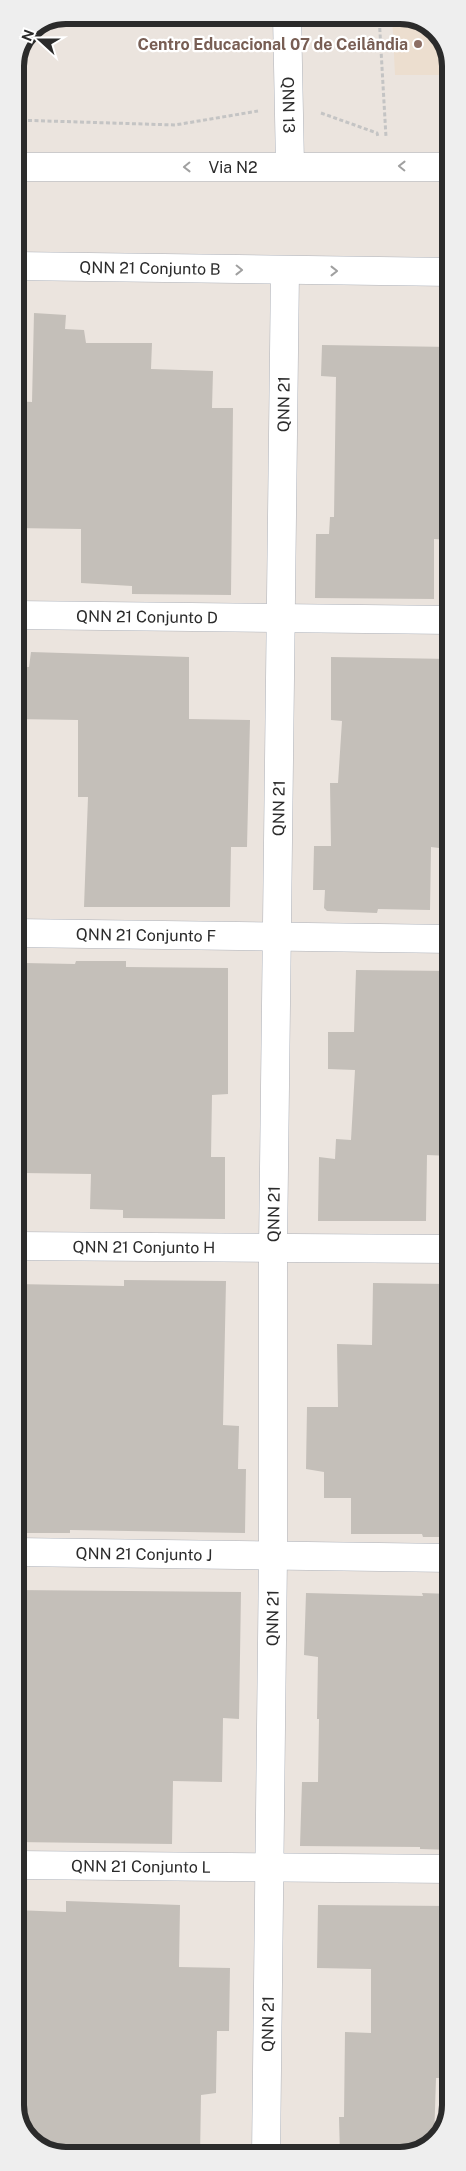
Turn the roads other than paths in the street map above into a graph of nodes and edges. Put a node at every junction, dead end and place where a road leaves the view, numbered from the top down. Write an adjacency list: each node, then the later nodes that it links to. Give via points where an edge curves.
1 (287, 24): 2 (street, QNN 13)
2 (290, 165): 4 (street, Via N2, one-way to 2); 5 (street, Via N2, one-way to 5)
3 (24, 167): 5 (street, Via N2)
4 (442, 167)
5 (99, 168): 6 (street)
6 (24, 175)
7 (24, 266): 8 (street, QNN 21 Conjunto B, one-way to 8)
8 (285, 271): 9 (street, QNN 21 Conjunto B, one-way to 9); 11 (street, QNN 21)
9 (442, 272)
10 (24, 615): 11 (street, QNN 21 Conjunto D)
11 (280, 618): 12 (street, QNN 21 Conjunto D); 14 (street, QNN 21)
12 (442, 620)
13 (24, 933): 14 (street, QNN 21 Conjunto F)
14 (277, 937): 15 (street, QNN 21 Conjunto F); 17 (street, QNN 21)
15 (442, 939)
16 (24, 1246): 17 (street, QNN 21 Conjunto H)
17 (273, 1249): 18 (street, QNN 21 Conjunto H); 20 (street, QNN 21)
18 (442, 1249)
19 (24, 1552): 20 (street, QNN 21 Conjunto J)
20 (273, 1556): 21 (street, QNN 21 Conjunto J); 23 (street, QNN 21)
21 (442, 1558)
22 (24, 1865): 23 (street, QNN 21 Conjunto L)
23 (268, 1866): 24 (street, QNN 21 Conjunto L); 25 (street, QNN 21)
24 (442, 1869)
25 (266, 2147)

